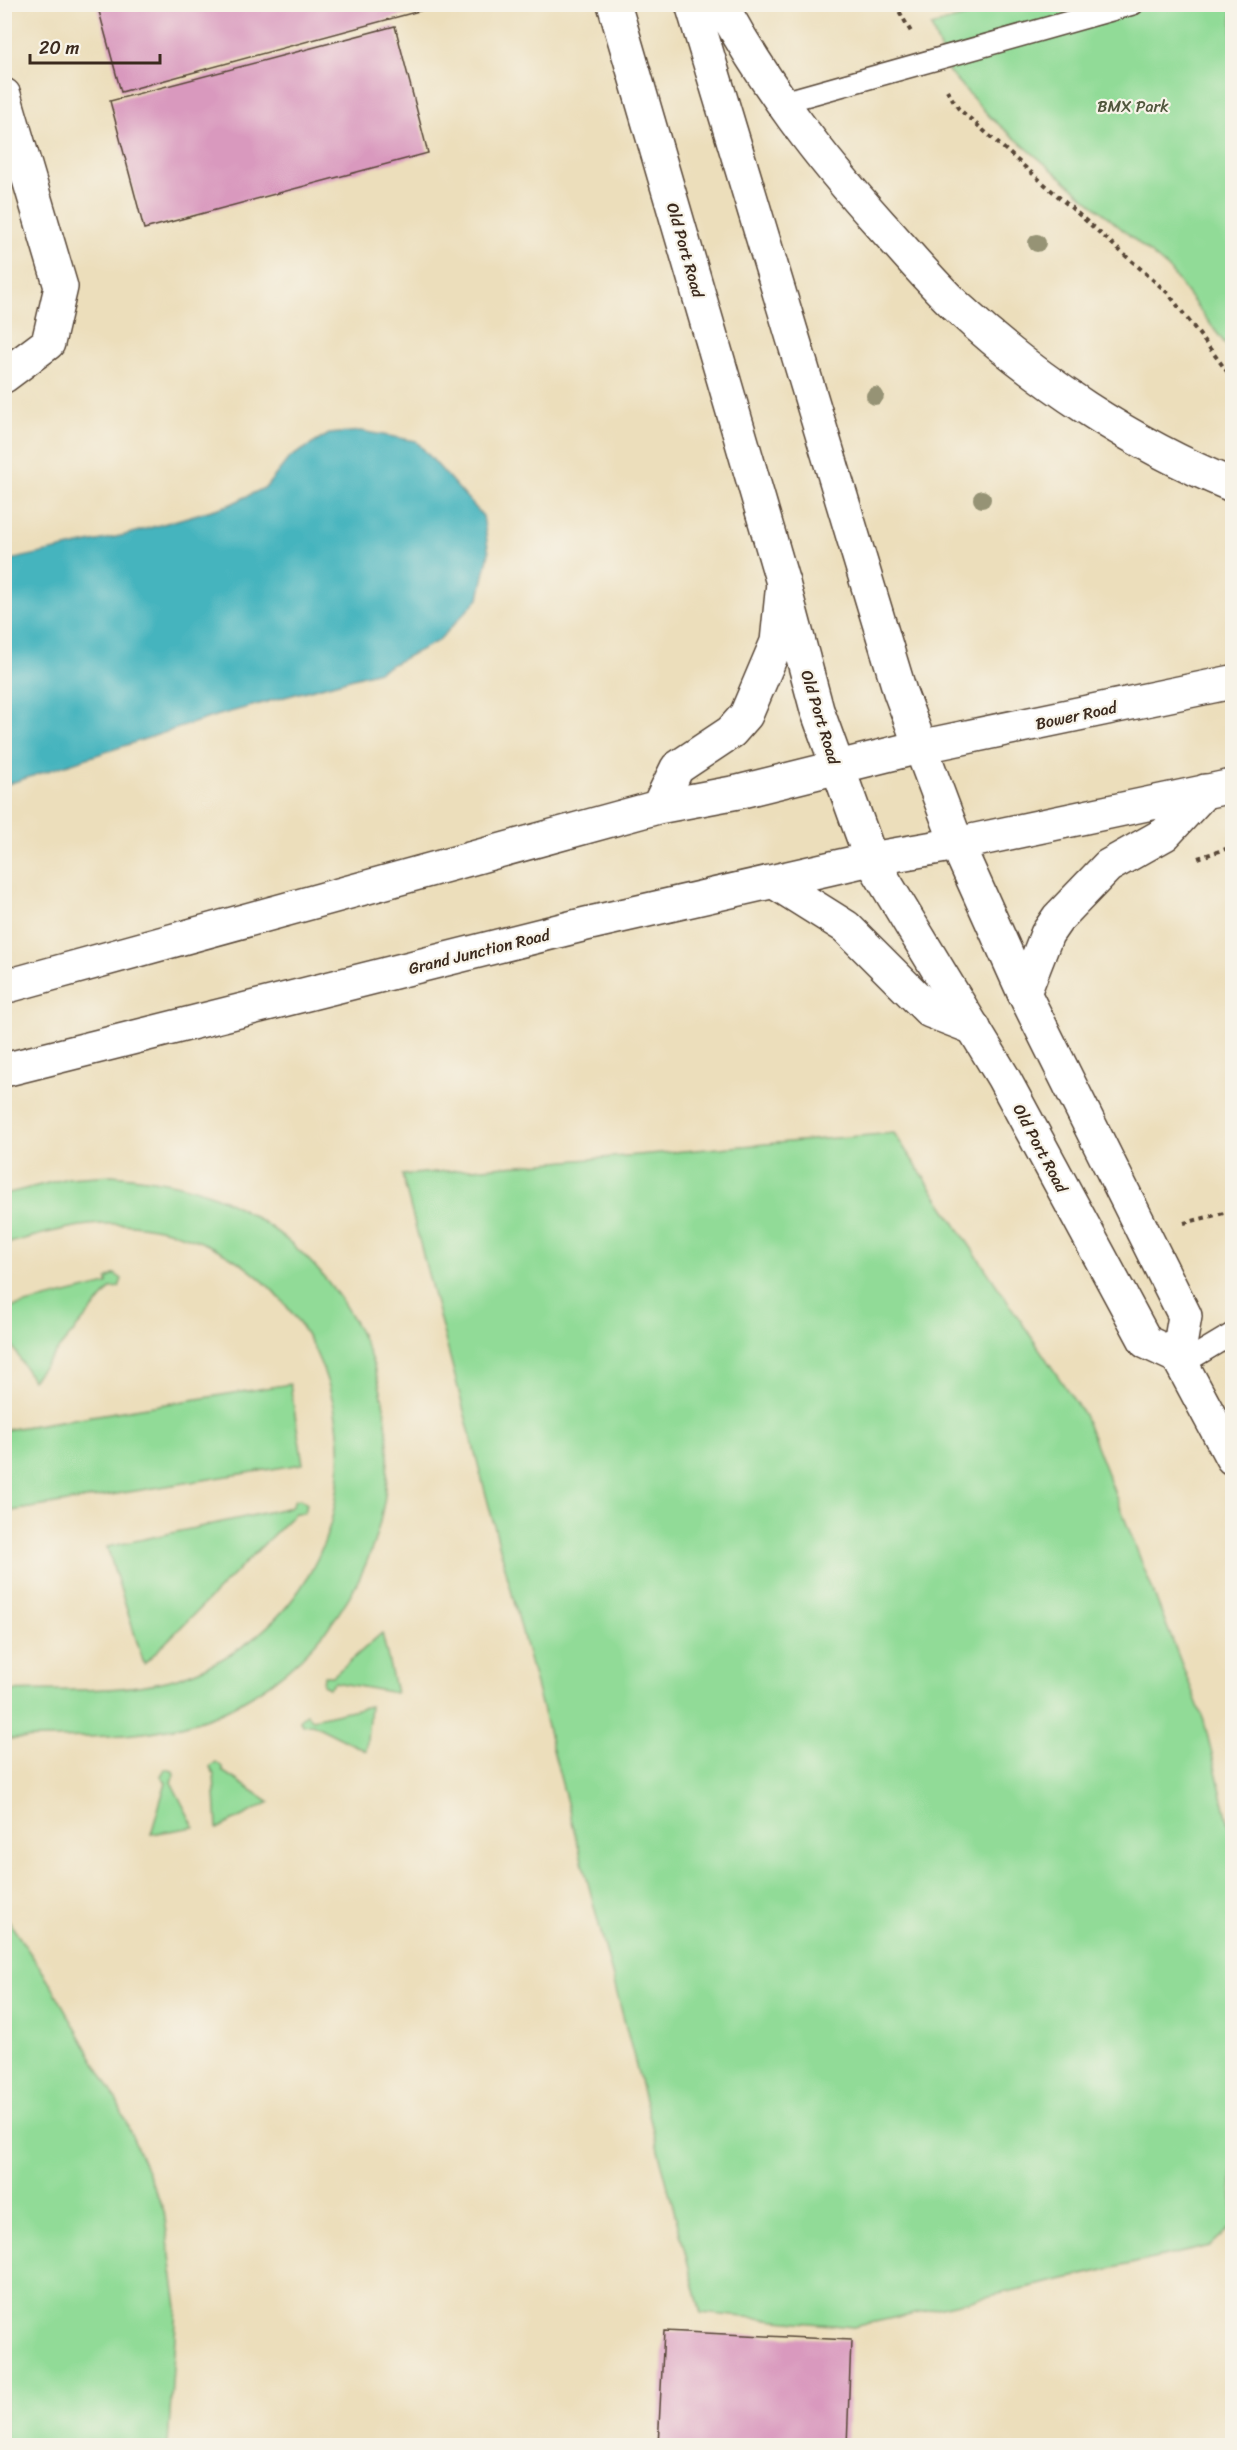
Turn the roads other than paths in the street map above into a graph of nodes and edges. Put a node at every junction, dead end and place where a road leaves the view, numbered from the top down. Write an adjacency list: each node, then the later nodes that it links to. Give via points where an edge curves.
1 (614, 4): 9 (main road, Old Port Road)
2 (692, 4): 11 (main road)
3 (721, 4): 6 (main road)
4 (1133, 4): 6 (lane)
5 (4, 96): 7 (main road, via 61,287 48,343)
6 (780, 103): 8 (main road, via 837,175 948,296 1021,361 1106,420 1184,465)
7 (4, 376)
8 (1233, 484)
9 (783, 583): 12 (main road, Old Port Road); 14 (main road, via 777,642 746,715 731,732 677,768)
10 (1233, 682): 11 (main road, Bower Road)
11 (919, 747): 12 (main road); 15 (main road)
12 (837, 769): 14 (main road); 16 (main road, Old Port Road)
13 (1219, 789): 15 (main road); 19 (main road, via 1165,834 1108,866 1058,918 1047,934)
14 (658, 807): 18 (main road)
15 (957, 844): 16 (main road, Grand Junction Road); 19 (main road)
16 (871, 859): 17 (main road, Grand Junction Road); 20 (main road, Old Port Road)
17 (776, 883): 20 (main road, via 846,927 930,1011); 21 (main road, Grand Junction Road, via 586,924)
18 (4, 987)
19 (1023, 993): 23 (main road, via 1185,1316)
20 (974, 1028): 23 (main road, Old Port Road, via 1146,1342)
21 (4, 1070)
22 (1233, 1334): 23 (lane)
23 (1180, 1361): 24 (main road)
24 (1232, 1454)

